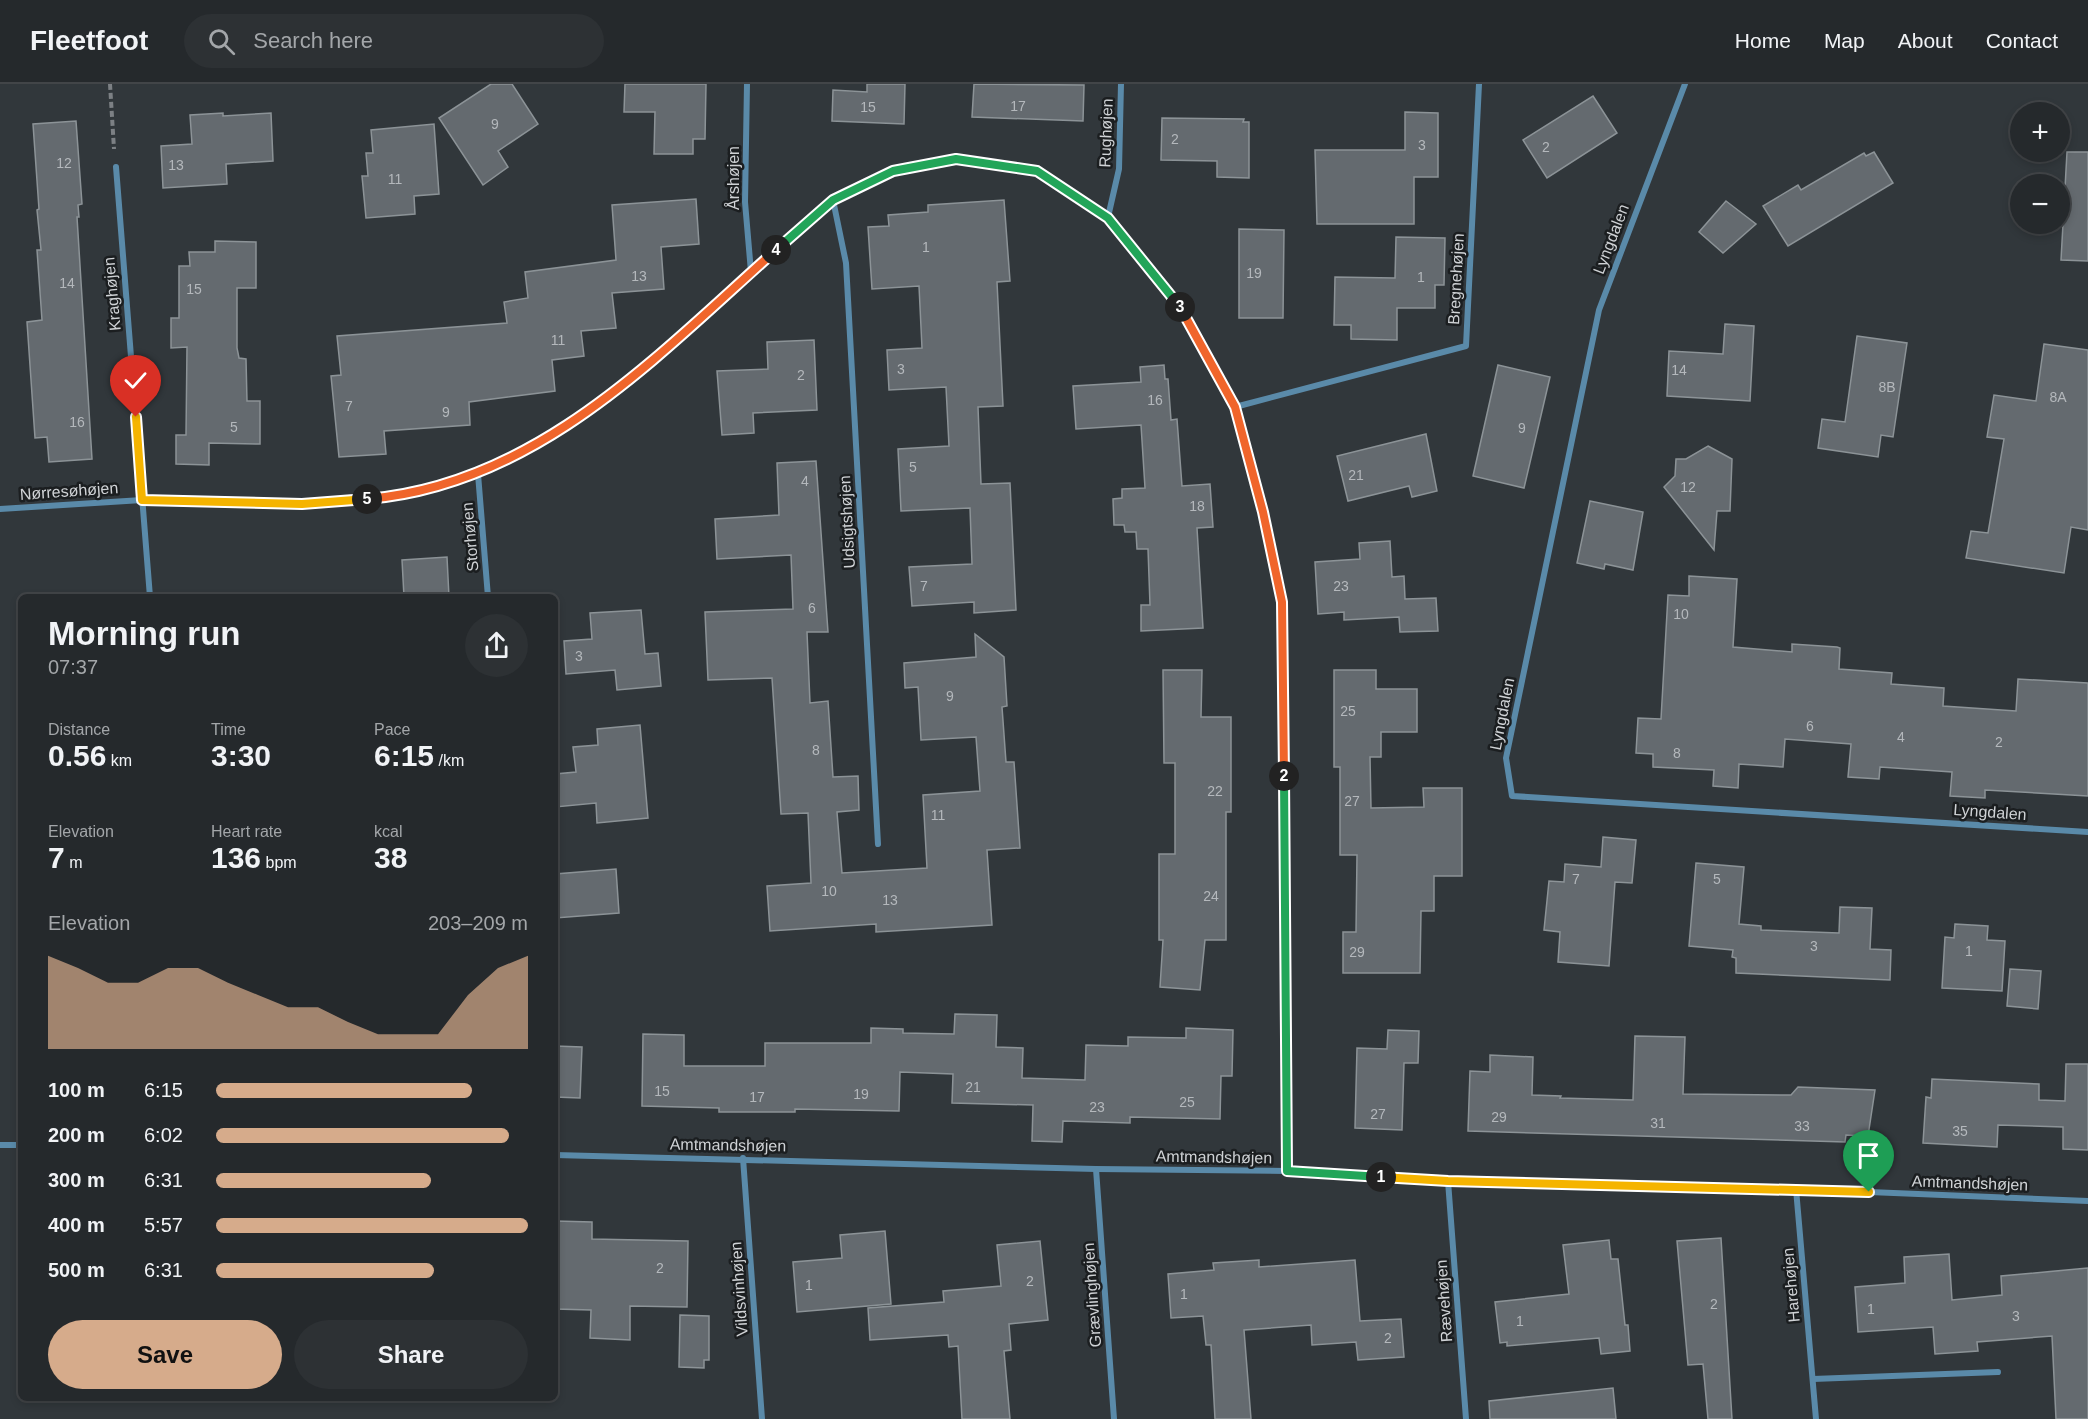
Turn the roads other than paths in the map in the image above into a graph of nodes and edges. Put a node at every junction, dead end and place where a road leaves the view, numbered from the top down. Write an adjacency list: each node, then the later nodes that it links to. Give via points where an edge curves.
1 (747, 84): 8 (street, Årshøjen, via 745,202)
2 (1121, 84): 7 (street, Rughøjen, via 1119,169)
3 (1479, 84): 9 (street, Bregnehøjen, via 1466,346)
4 (1685, 84): 15 (street, Lyngdalen, via 1599,310 1506,758 1512,796)
5 (116, 167): 11 (street, Kraghøjen)
6 (833, 200): 7 (street, Nørresøhøjen, via 893,171 956,159 1037,171); 8 (street, Nørresøhøjen); 16 (street, Udsigtshøjen, via 846,263)
7 (1108, 218): 9 (street, Nørresøhøjen, via 1180,307)
8 (751, 272): 10 (street, Nørresøhøjen, via 613,394 545,441)
9 (1235, 407): 22 (street, Nørresøhøjen, via 1282,602)
10 (478, 474): 11 (street, Nørresøhøjen, via 387,497 302,504); 14 (street, Storhøjen)
11 (142, 500): 12 (street, Nørresøhøjen); 13 (street, Kraghøjen)
12 (0, 509)
13 (150, 594)
14 (488, 594)
15 (2088, 832)
16 (878, 843)
17 (0, 1145): 18 (street)
18 (18, 1145)
19 (558, 1155): 20 (street, Amtmandshøjen)
20 (743, 1158): 21 (street, Amtmandshøjen); 28 (street, Vildsvinhøjen)
21 (1096, 1169): 22 (street, Amtmandshøjen); 29 (street, Grævlinghøjen)
22 (1287, 1171): 23 (street, Amtmandshøjen)
23 (1448, 1181): 24 (street, Amtmandshøjen); 30 (street, Rævehøjen)
24 (1796, 1189): 25 (street, Amtmandshøjen); 27 (street, Harehøjen)
25 (2088, 1201)
26 (1998, 1372): 27 (street)
27 (1813, 1379): 31 (street, Harehøjen)
28 (762, 1419)
29 (1114, 1419)
30 (1466, 1419)
31 (1816, 1419)

